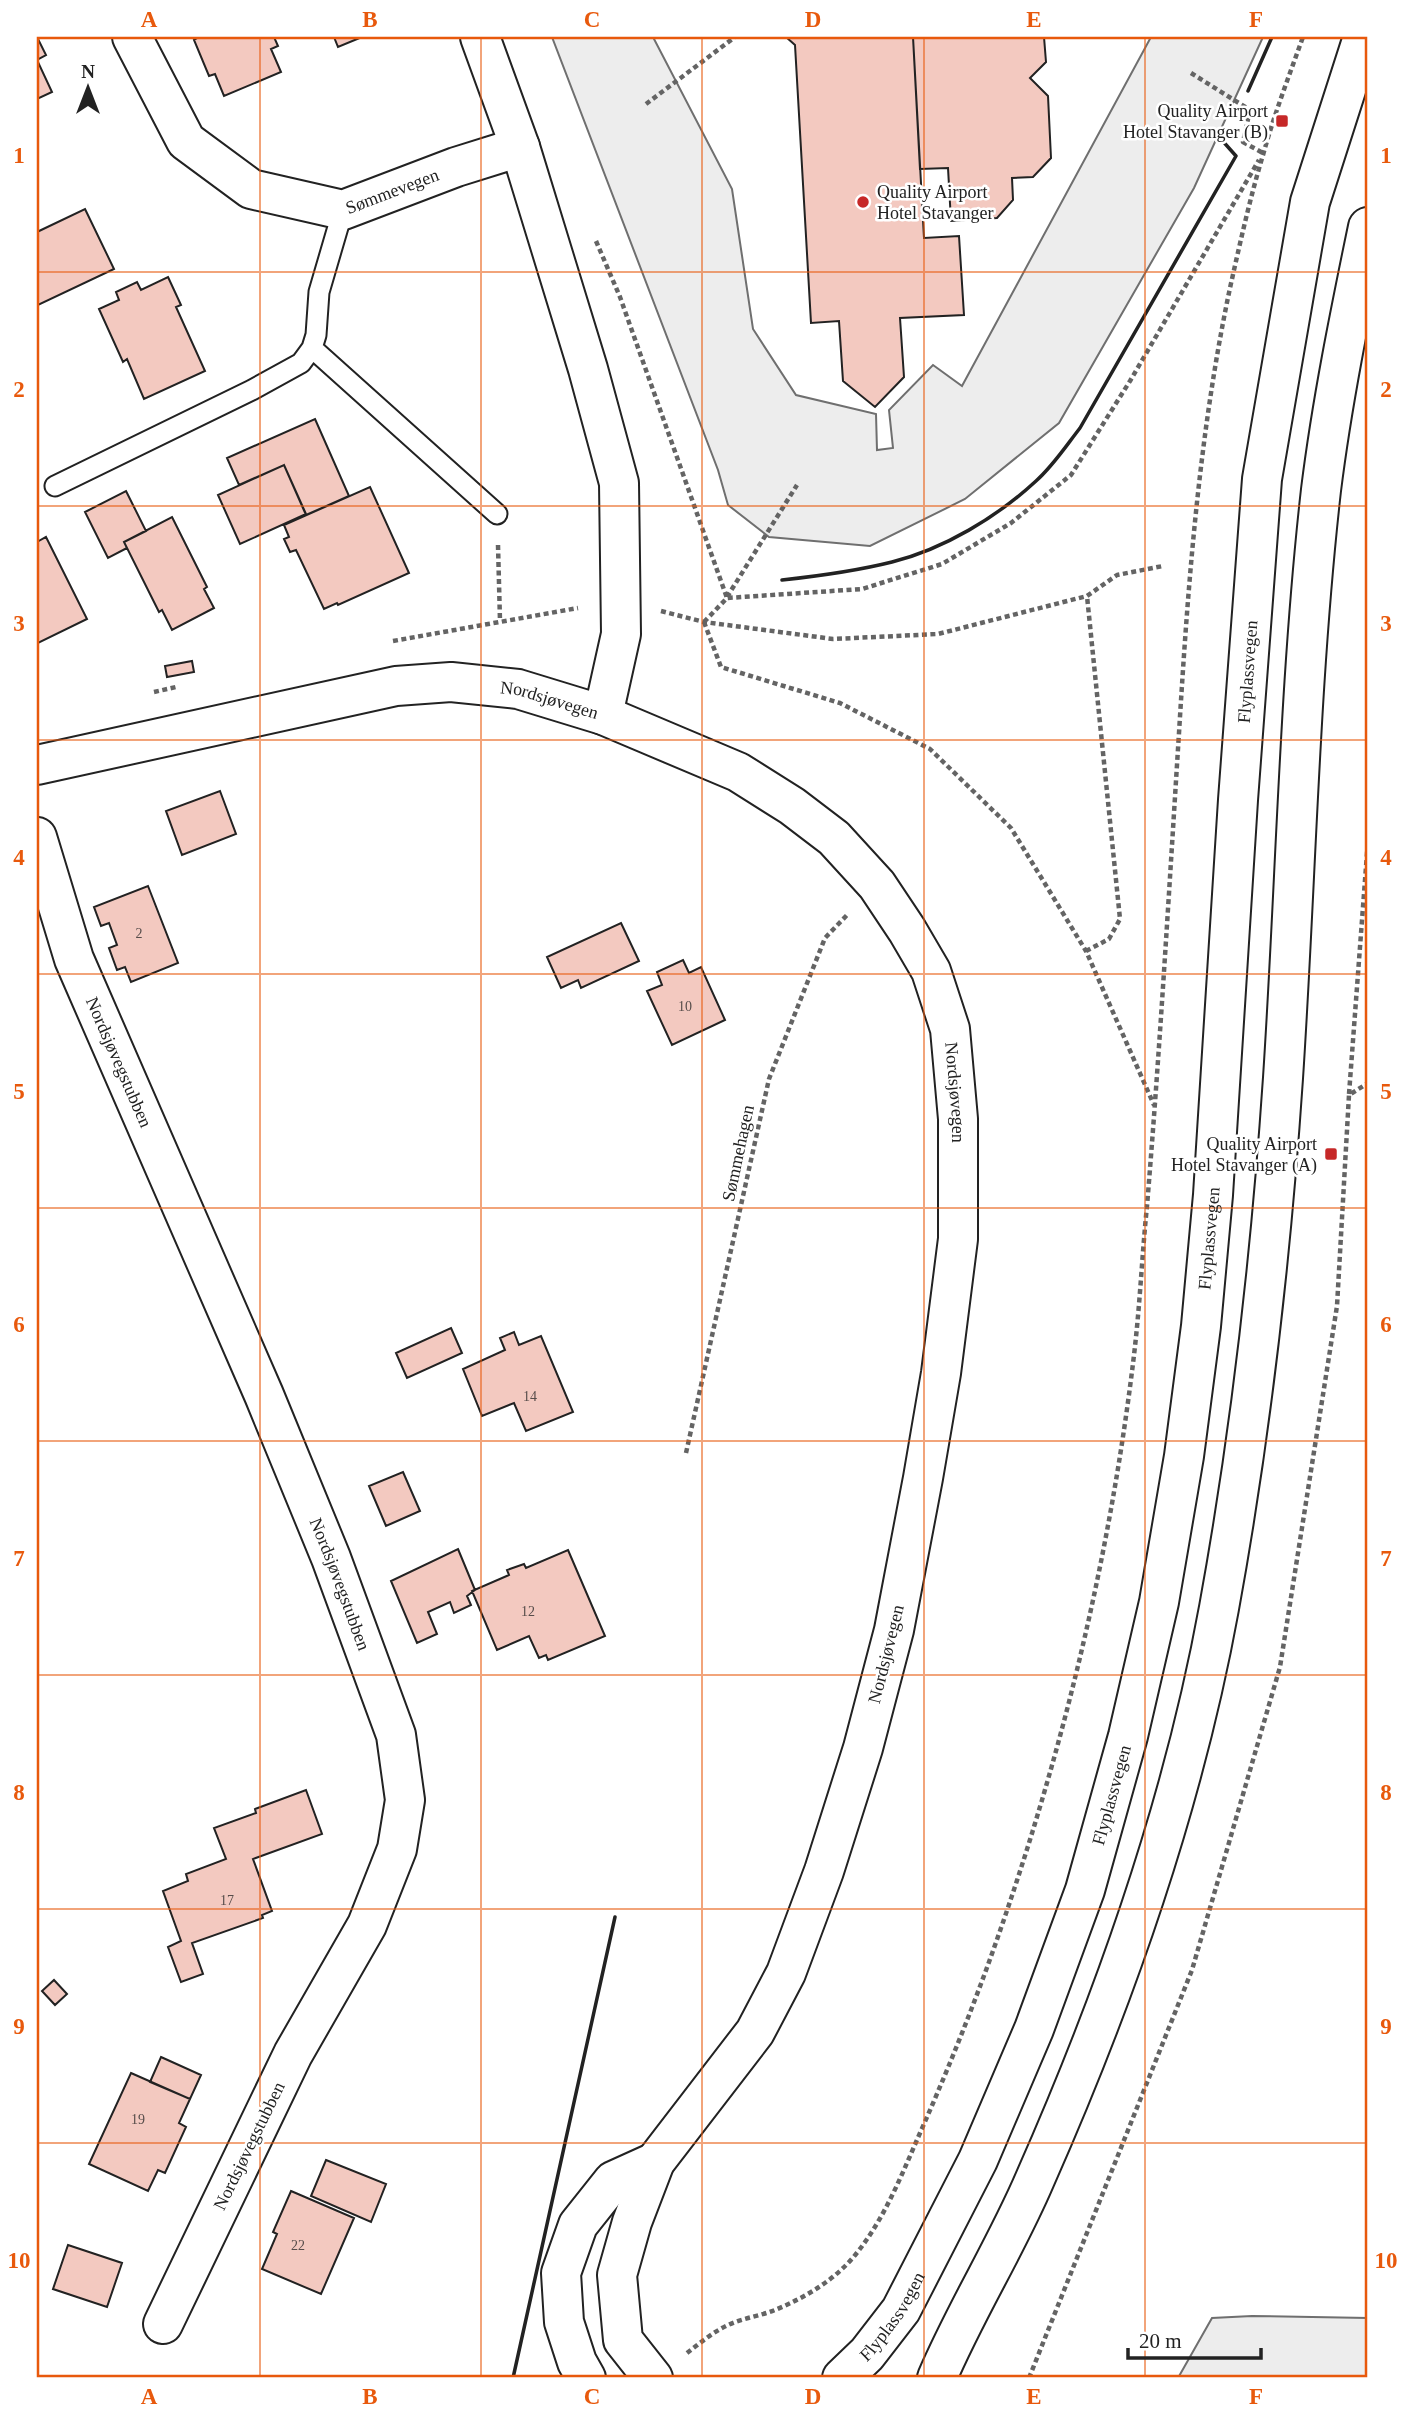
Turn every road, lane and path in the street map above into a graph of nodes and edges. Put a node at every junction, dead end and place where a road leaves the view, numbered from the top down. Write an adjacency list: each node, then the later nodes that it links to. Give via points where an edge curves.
1 (132, 37): 10 (main road, Sømmevegen, via 186,141 251,189)
2 (480, 37): 8 (main road)
3 (735, 37): 7 (path)
4 (1303, 37): 9 (path)
5 (1363, 37): 36 (main road, Flyplassvegen, via 1310,202 1262,479 1201,1326 1159,1602 1128,1737 1085,1890 1034,2029 978,2160 901,2310)
6 (1191, 73): 9 (path, via 1250,110 1243,142)
7 (646, 104)
8 (520, 147): 10 (main road, Sømmevegen); 23 (main road, via 619,483 621,634)
9 (1263, 153): 19 (path, via 1071,475 1011,523 942,564 862,589); 30 (path, via 1230,292 1202,464 1185,642)
10 (344, 209): 13 (lane, via 319,292)
11 (1368, 227): 37 (main road, via 1344,341 1322,488 1264,1307 1218,1614 1187,1751 1142,1909 1090,2052 1033,2185)
12 (591, 229): 19 (path, via 620,297)
13 (312, 348): 15 (lane, via 301,363 252,390); 16 (lane)
14 (797, 485): 19 (path)
15 (55, 486)
16 (497, 514): 21 (path)
17 (1163, 566): 18 (path, via 1117,575)
18 (1087, 596): 22 (path, via 938,634 833,639); 28 (path, via 1120,919 1109,939)
19 (727, 598): 22 (path)
20 (655, 609): 22 (path)
21 (500, 621)
22 (704, 622): 28 (path, via 721,667 840,703 930,749 1011,828)
23 (603, 715): 24 (main road, Nordsjøvegen, via 518,690 451,682 410,685); 27 (main road, Nordsjøvegen, via 738,772 834,838)
24 (37, 765)
25 (37, 837): 33 (main road, Nordsjøvegstubben, via 74,959 331,1558 396,1735 405,1800 397,1849 367,1925 293,2054)
26 (1368, 840): 29 (path)
27 (877, 885): 31 (path, Sømmehagen, via 825,938 769,1079); 32 (main road, Nordsjøvegen, via 931,971 950,1028 958,1119 958,1239 923,1478 894,1630 863,1748 786,1973 755,2032)
28 (1086, 951): 30 (path)
29 (1349, 1095)
30 (1155, 1107): 34 (path, via 1134,1351 1099,1573 1054,1762 978,1992 908,2160 859,2251 810,2293 721,2328)
31 (686, 1453)
32 (655, 2162): 34 (main road, Nordsjøvegen, via 617,2275 623,2340); 35 (main road, Nordsjøvegen, via 613,2181 578,2225 561,2273 564,2322)
33 (163, 2325)
34 (667, 2368)
35 (586, 2378)
36 (842, 2378)
37 (937, 2378)

